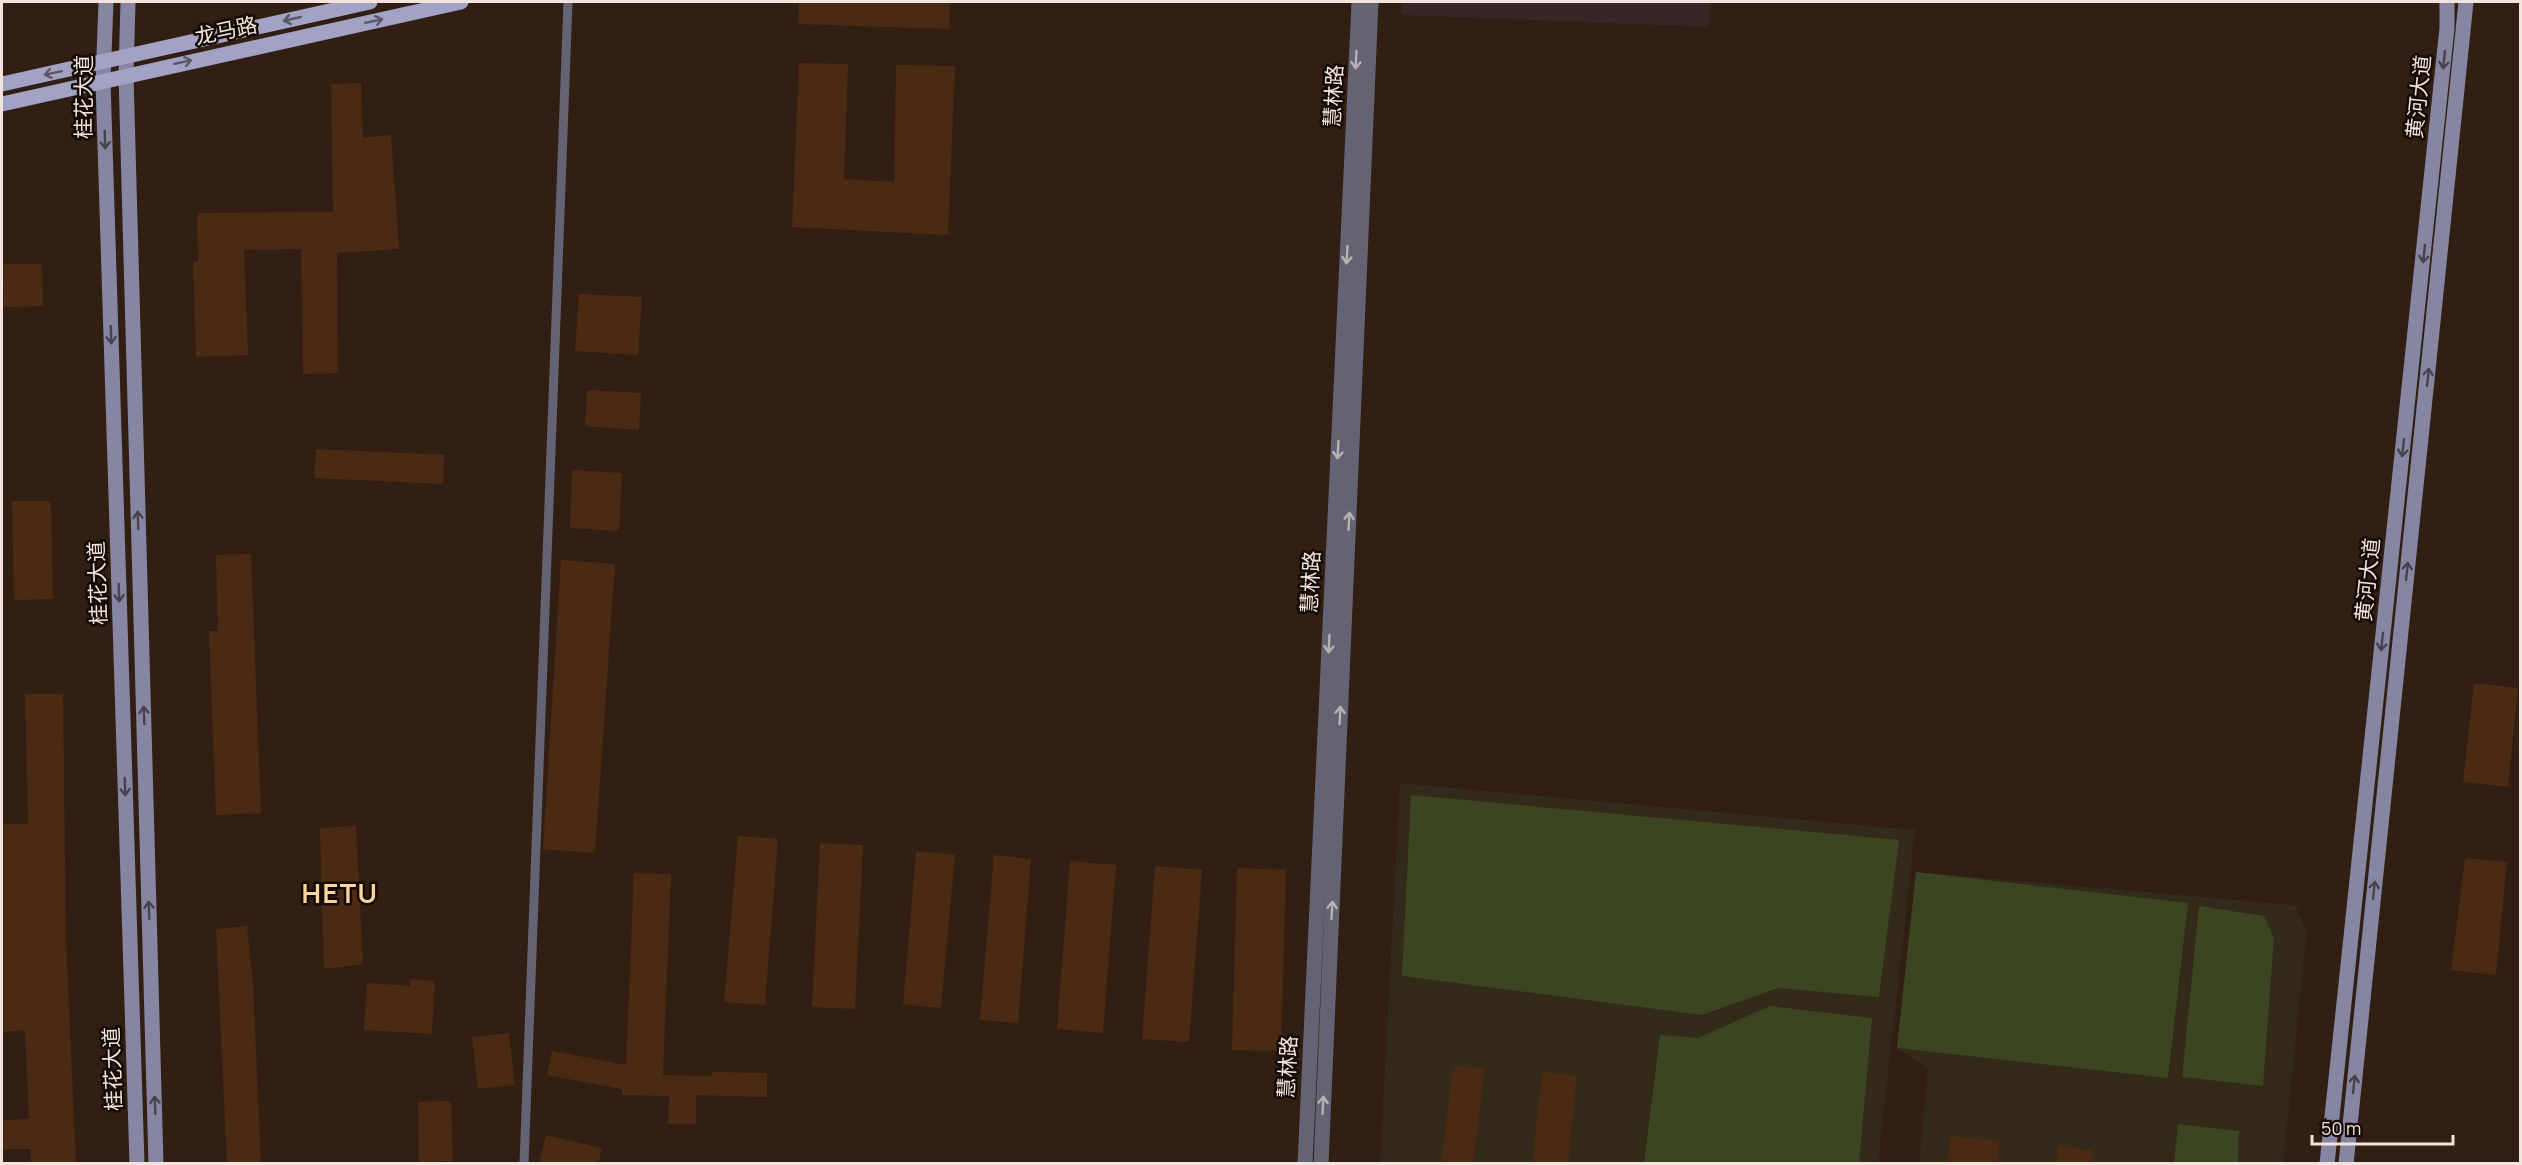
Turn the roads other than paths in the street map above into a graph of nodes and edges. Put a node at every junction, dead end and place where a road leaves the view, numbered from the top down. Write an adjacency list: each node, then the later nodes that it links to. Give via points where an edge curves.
1 (106, 2): 11 (main road, 桂花大道)
2 (128, 2): 10 (main road, 桂花大道)
3 (370, 2): 10 (main road, 龙马路, one-way to 10)
4 (461, 2): 12 (main road, 龙马路, one-way to 4)
5 (568, 2): 18 (lane)
6 (1359, 2): 19 (street, 慧林路, one-way to 19)
7 (1371, 2): 20 (street, 慧林路, one-way to 7)
8 (2447, 2): 21 (main road, 黄河大道, one-way to 21, via 2448,28)
9 (2466, 2): 22 (main road, 黄河大道, one-way to 9)
10 (127, 56): 11 (main road, 龙马路); 12 (main road, 桂花大道)
11 (105, 61): 13 (main road, 桂花大道); 14 (main road, 龙马路, one-way to 14)
12 (126, 75): 13 (main road, 龙马路); 17 (main road, 桂花大道, one-way to 12)
13 (103, 81): 15 (main road, 龙马路); 16 (main road, 桂花大道, one-way to 16)
14 (2, 84)
15 (2, 104)
16 (137, 1164)
17 (156, 1164)
18 (524, 1164)
19 (1305, 1164)
20 (1321, 1164)
21 (2327, 1164)
22 (2346, 1164)

